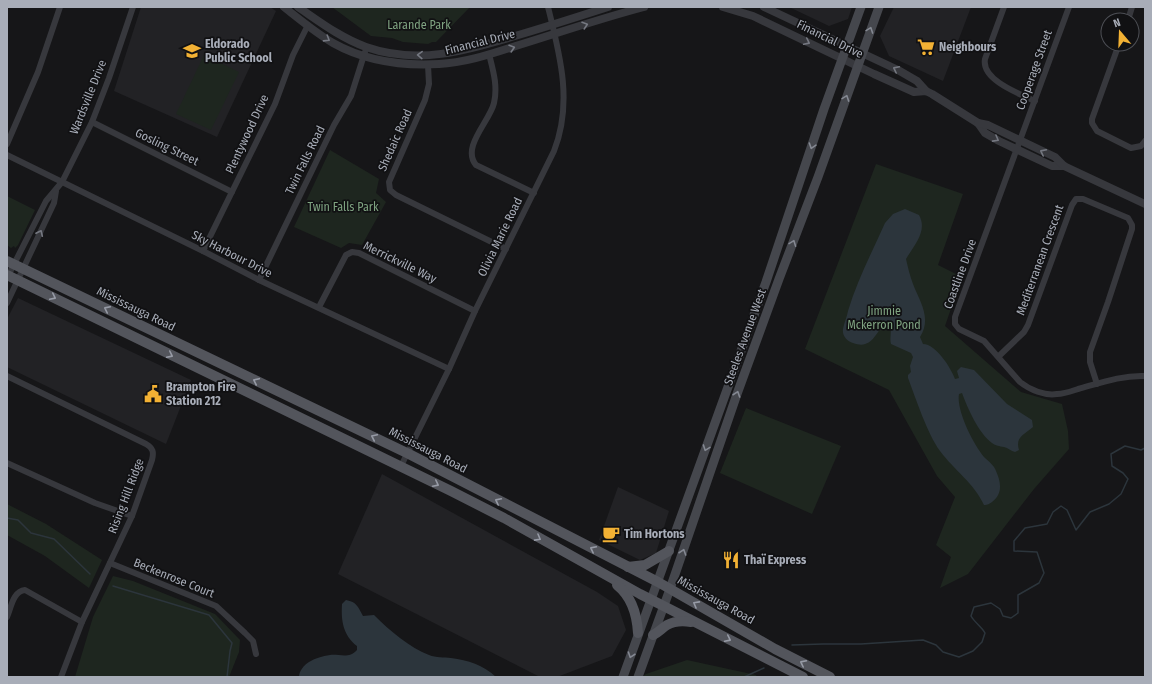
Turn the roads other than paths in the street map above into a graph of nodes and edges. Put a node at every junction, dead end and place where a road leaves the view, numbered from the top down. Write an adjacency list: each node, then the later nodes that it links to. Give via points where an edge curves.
1 (60, 7): 32 (street, via 38,72)
2 (133, 7): 28 (street, Wardsville Drive)
3 (284, 7): 14 (street, Financial Drive)
4 (298, 7): 18 (street, Financial Drive, via 333,31)
5 (548, 7): 15 (street, Olivia Marie Road)
6 (608, 7): 15 (street, Financial Drive)
7 (644, 7): 16 (street, Financial Drive, one-way to 7)
8 (723, 7): 23 (street, Financial Drive, one-way to 23, via 753,16)
9 (764, 7): 17 (street, Financial Drive)
10 (861, 7): 17 (main road, Steeles Avenue West)
11 (879, 7): 20 (main road, Steeles Avenue West, one-way to 11)
12 (1004, 7): 27 (street, via 984,66 1002,85)
13 (1069, 7): 27 (street, Cooperage Street)
14 (308, 25): 22 (street, Financial Drive, one-way to 22, via 334,44); 38 (street, Plentywood Drive)
15 (553, 25): 16 (street, Olivia Marie Road); 18 (street, Financial Drive, one-way to 18, via 457,52 427,56 398,55)
16 (555, 34): 21 (street, Financial Drive, one-way to 16); 39 (street, Olivia Marie Road, via 564,89 564,113 560,136)
17 (847, 45): 20 (street, Financial Drive); 23 (main road, Steeles Avenue West)
18 (367, 47): 22 (street, Twin Falls Road)
19 (1116, 52): 31 (street, via 1092,124 1097,131 1131,148 1141,146)
20 (862, 53): 25 (main road, Steeles Avenue West); 26 (street, Financial Drive, one-way to 20, via 917,80)
21 (489, 54): 24 (street, Financial Drive, via 454,62); 39 (street, via 496,92 494,105 471,151 472,160 476,165)
22 (364, 56): 24 (street, Financial Drive, via 401,63); 46 (street, Twin Falls Road, via 351,96 334,125)
23 (842, 59): 25 (street, Financial Drive); 59 (main road, Steeles Avenue West, one-way to 59, via 766,282)
24 (428, 64): 41 (street, Shedaic Road, via 429,84 425,100 391,176 390,190)
25 (858, 66): 26 (street, Financial Drive, via 914,92); 64 (main road, Steeles Avenue West, one-way to 25, via 737,394)
26 (926, 91): 29 (street, Financial Drive)
27 (1035, 101): 30 (street, Cooperage Street)
28 (92, 122): 36 (street, Wardsville Drive); 38 (street, Gosling Street)
29 (978, 124): 30 (street, Financial Drive, via 988,125); 33 (street, Financial Drive, one-way to 33, via 985,133)
30 (1020, 140): 33 (street, Coastline Drive); 35 (street, Financial Drive, one-way to 30, via 1055,158)
31 (1145, 141)
32 (7, 144)
33 (1017, 150): 35 (street, Financial Drive, via 1052,166); 50 (street, Coastline Drive, via 955,317 955,324 959,329 984,341)
34 (7, 155): 36 (street, Sky Harbour Drive)
35 (1064, 166): 40 (street, Financial Drive)
36 (62, 182): 37 (street, Wardsville Drive); 42 (street, Sky Harbour Drive)
37 (56, 191): 43 (street, Wardsville Drive, via 46,201); 43 (street, Wardsville Drive, one-way to 37, via 54,203)
38 (232, 192): 42 (street, Plentywood Drive)
39 (534, 193): 41 (street, Olivia Marie Road)
40 (1145, 204)
41 (506, 249): 49 (street, Olivia Marie Road)
42 (203, 251): 46 (street, Sky Harbour Drive)
43 (15, 264): 44 (street); 45 (street); 55 (main road, Mississauga Road, one-way to 43)
44 (8, 276): 45 (main road)
45 (18, 280): 47 (street); 57 (main road, one-way to 57)
46 (259, 280): 48 (street, Sky Harbour Drive)
47 (7, 303)
48 (319, 307): 49 (street, Merrickville Way, via 346,255 352,252 359,253); 51 (street, Sky Harbour Drive)
49 (475, 311): 51 (street, Olivia Marie Road)
50 (998, 356): 54 (street, Coastline Drive, via 1024,386 1041,393 1058,394); 54 (street, Mediterranean Crescent, via 1028,325 1073,201 1084,199 1128,218 1132,225 1090,352 1090,362)
51 (449, 369): 55 (street, Olivia Marie Road)
52 (7, 376): 58 (street, Rising Hill Ridge, via 152,448 152,460)
53 (1145, 376): 54 (street, Coastline Drive, via 1119,378)
54 (1097, 384)
55 (409, 454): 57 (street, Olivia Marie Road); 61 (main road, Mississauga Road, one-way to 55)
56 (7, 463): 58 (street, via 95,503)
57 (401, 466): 62 (main road, one-way to 62, via 504,518)
58 (132, 516): 60 (street, Rising Hill Ridge)
59 (669, 551): 61 (main road, via 645,565); 63 (main road, Steeles Avenue West)
60 (110, 563): 68 (street, Rising Hill Ridge); 72 (street, Beckenrose Court, via 216,606 253,642)
61 (628, 567): 63 (main road, Mississauga Road)
62 (604, 575): 65 (main road); 70 (main road, via 620,588 633,605)
63 (658, 582): 64 (main road, Mississauga Road); 65 (main road, Steeles Avenue West)
64 (670, 589): 66 (main road, Steeles Avenue West); 77 (main road, Mississauga Road, one-way to 64)
65 (651, 599): 66 (main road); 70 (main road, Steeles Avenue West)
66 (664, 606): 69 (main road); 71 (main road, Steeles Avenue West)
67 (7, 617): 68 (street, via 17,593 25,590)
68 (82, 622): 73 (street, Rising Hill Ridge)
69 (693, 622): 71 (main road, via 669,624); 76 (main road, one-way to 76)
70 (638, 633): 74 (main road, Steeles Avenue West, one-way to 74)
71 (653, 635): 75 (main road, Steeles Avenue West)
72 (256, 654)
73 (61, 677)
74 (623, 677)
75 (638, 677)
76 (803, 677)
77 (830, 677)

